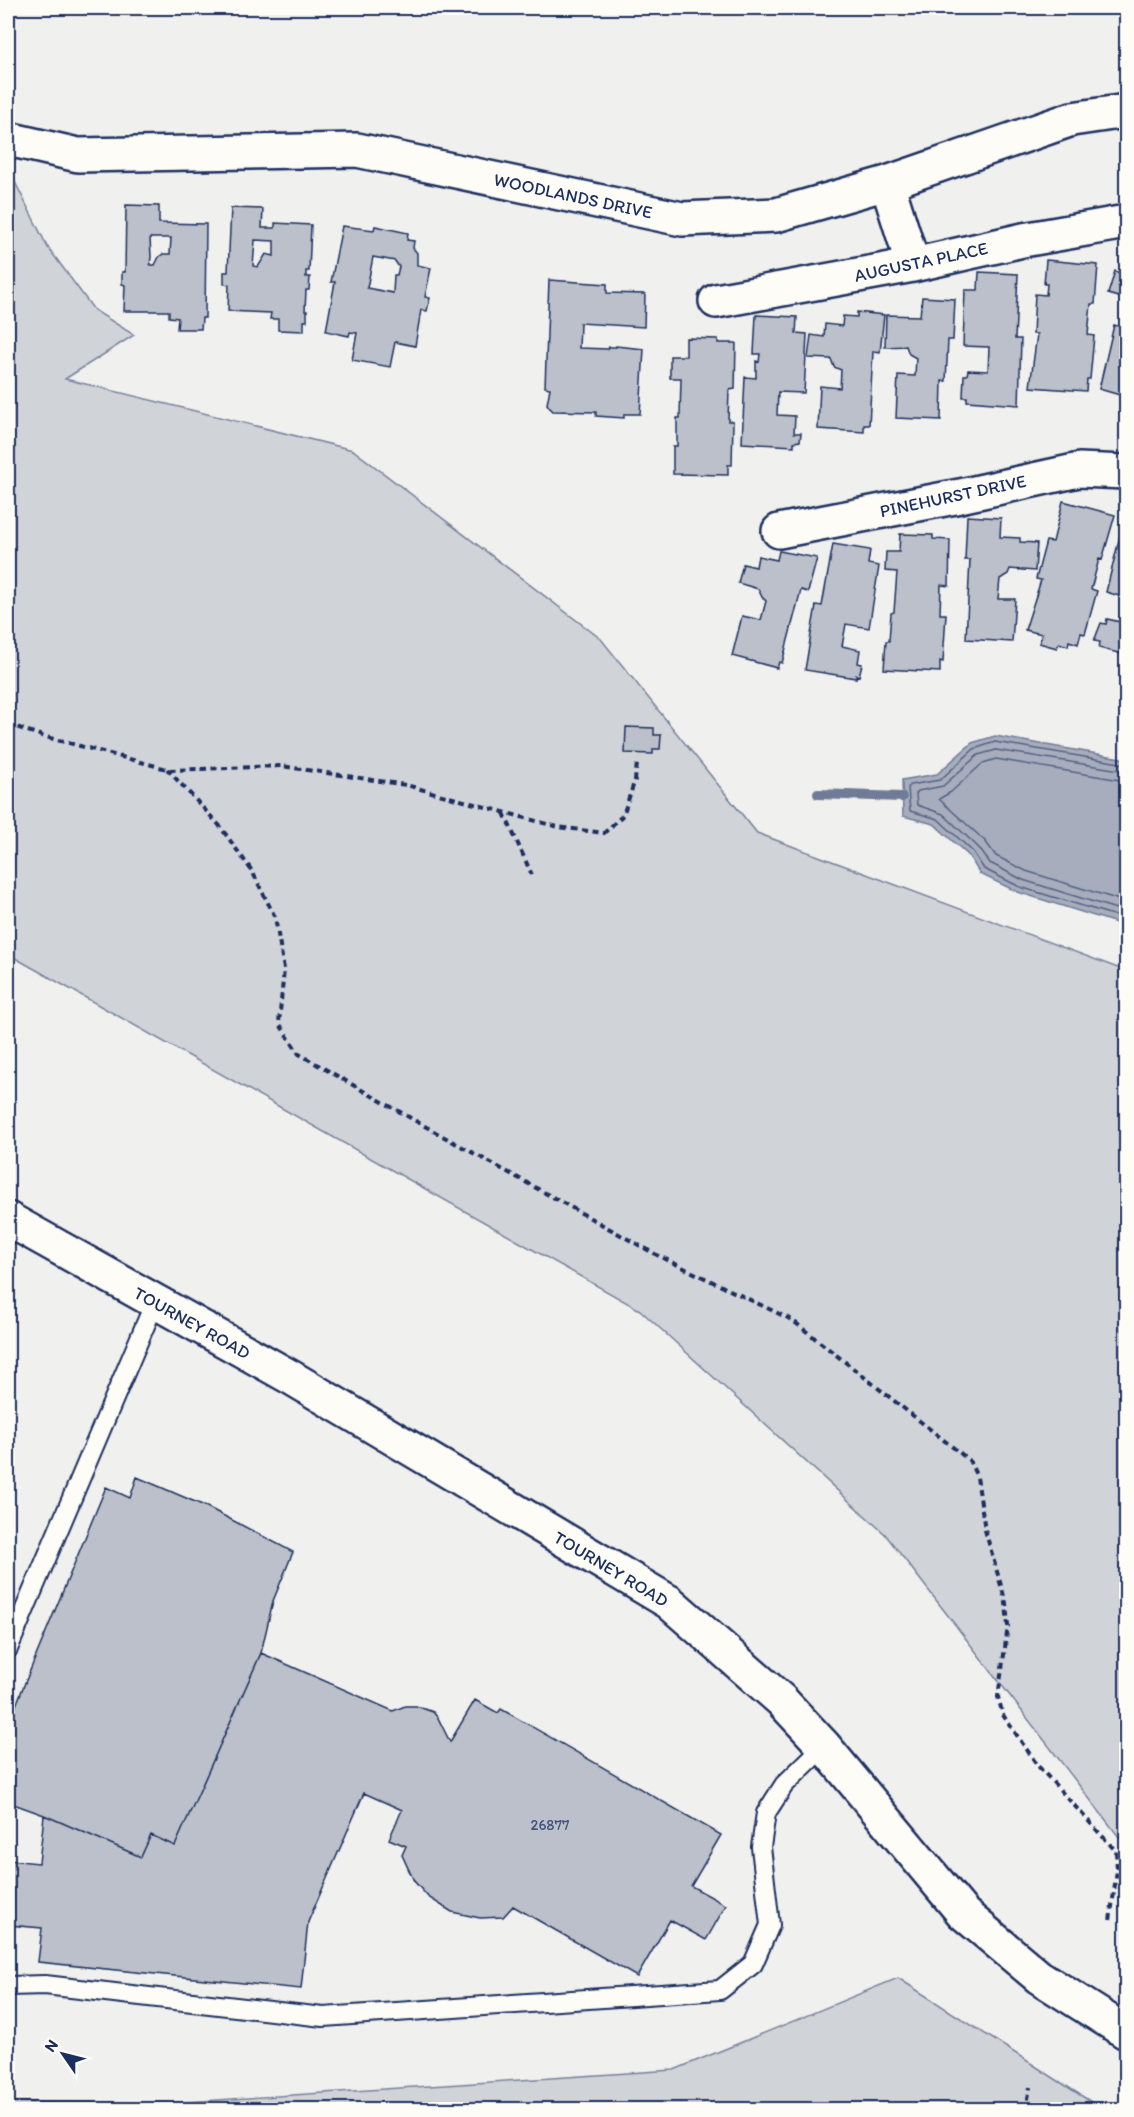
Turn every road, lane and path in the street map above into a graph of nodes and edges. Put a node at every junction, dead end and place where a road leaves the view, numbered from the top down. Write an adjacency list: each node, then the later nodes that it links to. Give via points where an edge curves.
1 (1126, 111): 3 (street, WOODLANDS DRIVE, via 1072,119)
2 (8, 139): 3 (street, WOODLANDS DRIVE, via 78,155 357,150 682,219 776,215)
3 (887, 183): 5 (street)
4 (1126, 222): 5 (street, AUGUSTA PLACE)
5 (913, 265): 6 (street, AUGUSTA PLACE)
6 (716, 301)
7 (1126, 472): 8 (street, PINEHURST DRIVE, via 1079,470)
8 (779, 531)
9 (8, 724): 11 (path)
10 (637, 764): 12 (path, via 623,815 604,833 558,827)
11 (167, 769): 12 (path, via 280,766 406,785); 18 (path, via 219,825 252,871 275,917 284,969 279,1023 299,1054 655,1254 792,1320 969,1460 977,1477 985,1530 1006,1603 1008,1626 998,1697 1003,1716 1038,1766 1116,1851)
12 (503, 812): 13 (path)
13 (532, 875)
14 (8, 1219): 15 (street, TOURNEY ROAD)
15 (155, 1302): 16 (lane); 17 (street, TOURNEY ROAD, via 292,1378 669,1602 781,1700)
16 (8, 1649)
17 (824, 1746): 19 (lane, via 784,1785 766,1813 761,1847 770,1925 753,1964 720,1990 323,2017 45,1985); 20 (street, TOURNEY ROAD, via 963,1913 1039,1977)
18 (1110, 1921)
19 (8, 1986)
20 (1126, 2032)
21 (1030, 2087): 22 (path)
22 (1026, 2109)

